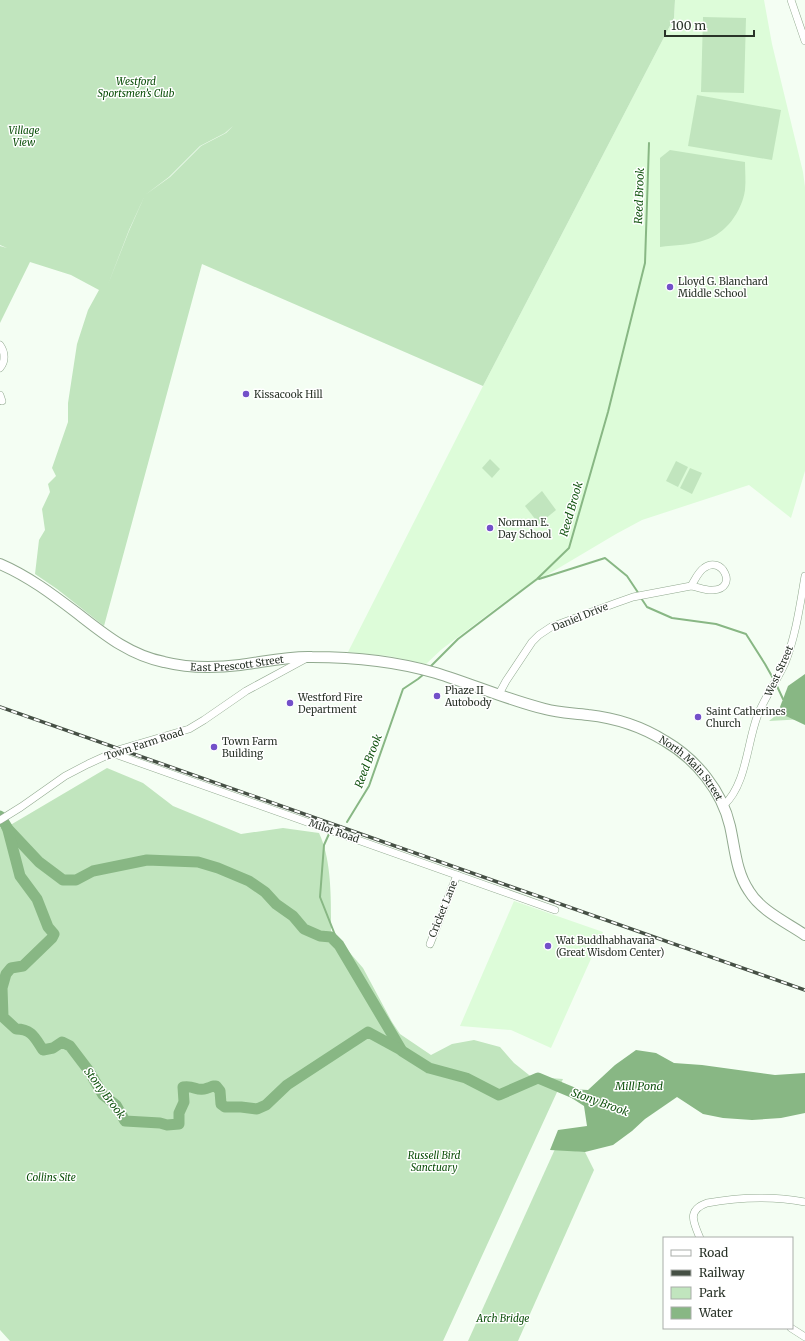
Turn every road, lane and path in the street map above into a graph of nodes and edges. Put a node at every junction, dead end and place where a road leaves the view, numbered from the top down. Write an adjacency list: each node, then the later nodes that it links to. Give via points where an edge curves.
1 (791, 0): 2 (street)
2 (805, 41)
3 (0, 345): 4 (street, via 4,353)
4 (0, 368)
5 (0, 564): 8 (main road, East Prescott Street, via 42,587 111,639 150,659 208,667)
6 (805, 576): 11 (street, West Street, via 796,625 785,663 757,718 734,794)
7 (691, 586): 7 (street, Daniel Drive, via 702,568 708,565 719,566 725,572 726,583 723,587 714,590); 9 (street, Daniel Drive, via 628,599 550,628 532,642)
8 (308, 657): 9 (main road, East Prescott Street, via 374,660 427,670); 10 (street, Town Farm Road, via 246,691 189,729)
9 (499, 694): 11 (main road, North Main Street, via 548,710 618,720 645,730 686,756 711,784)
10 (112, 753): 12 (street, Town Farm Road, via 65,776); 13 (street, Milot Road)
11 (724, 805): 15 (main road, North Main Street, via 742,880 750,893 762,906)
12 (3, 818)
13 (457, 875): 14 (street, Milot Road); 16 (street, Cricket Lane)
14 (555, 910)
15 (805, 935)
16 (430, 944)
17 (805, 1202): 18 (street, via 760,1198 707,1203 699,1206 694,1212 693,1220)
18 (700, 1237)
19 (793, 1329): 20 (street)
20 (805, 1337)

